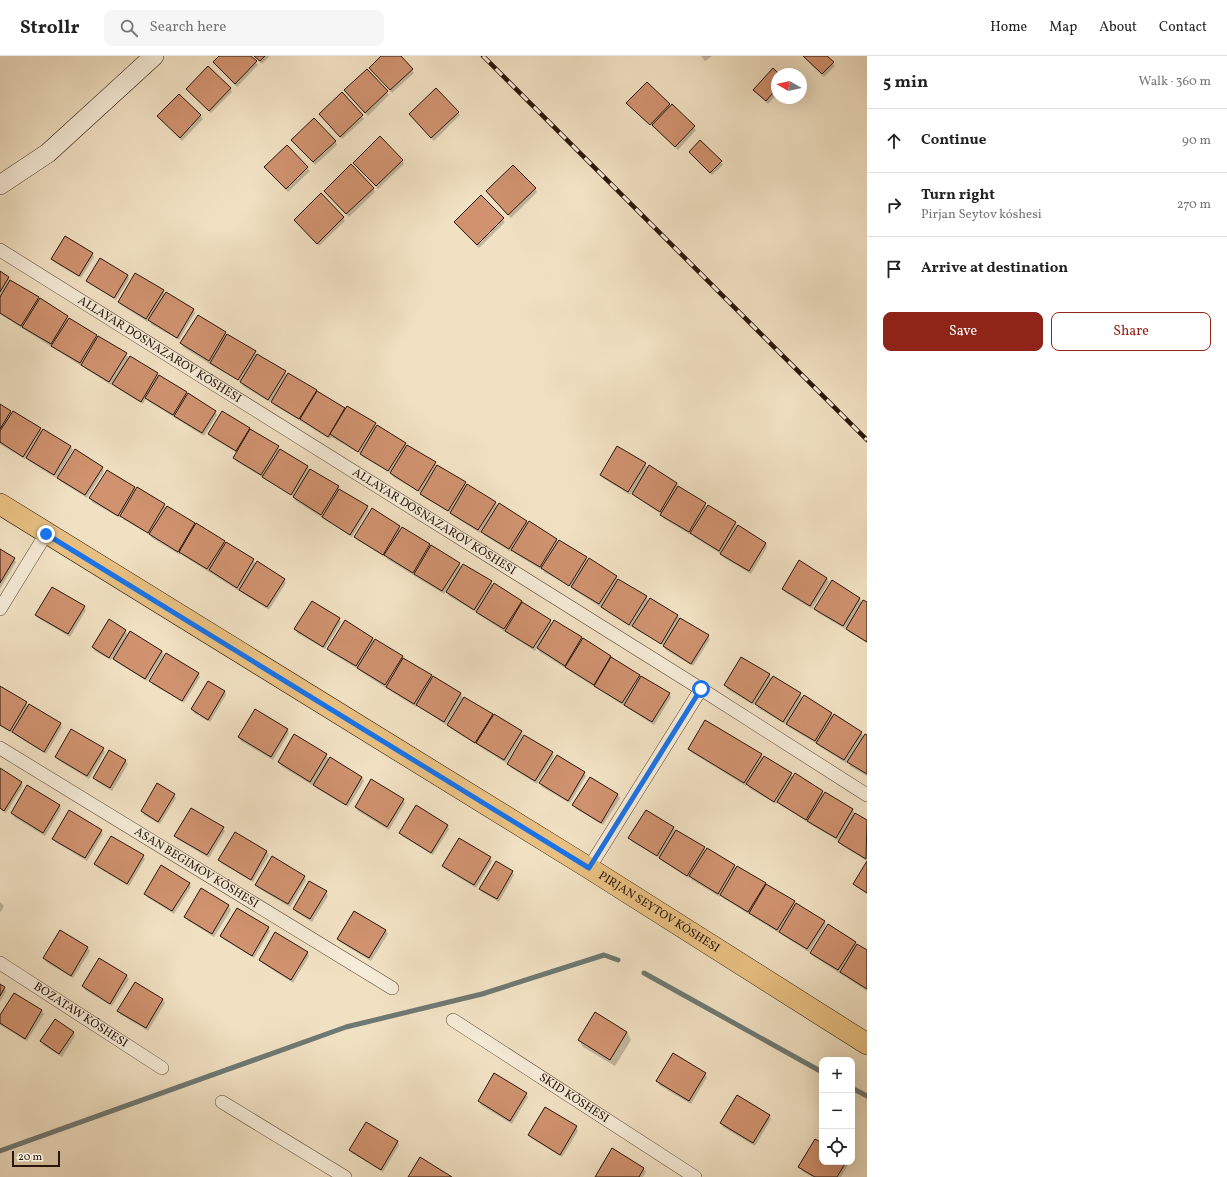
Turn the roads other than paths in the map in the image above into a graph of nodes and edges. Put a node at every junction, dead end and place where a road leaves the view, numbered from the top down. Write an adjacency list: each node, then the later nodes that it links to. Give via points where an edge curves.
1 (154, 56): 2 (street, via 48,153)
2 (0, 185)
3 (0, 250): 7 (street, ALLAYAR DOSNAZAROV KÓSHESI)
4 (0, 504): 5 (main road, PIRJAN SEYTOV KÓSHESI)
5 (46, 534): 6 (street); 10 (main road, PIRJAN SEYTOV KÓSHESI)
6 (0, 610)
7 (701, 689): 9 (street, ALLAYAR DOSNAZAROV KÓSHESI); 10 (street)
8 (0, 748): 12 (street, ASAN BEGIMOV KÓSHESI)
9 (867, 795)
10 (589, 868): 14 (main road, PIRJAN SEYTOV KÓSHESI)
11 (0, 963): 15 (street, BOZATAW KÓSHESI)
12 (392, 988)
13 (453, 1020): 18 (street, SKID KÓSHESI)
14 (867, 1044)
15 (162, 1068)
16 (222, 1102): 17 (street)
17 (345, 1177)
18 (695, 1177)

